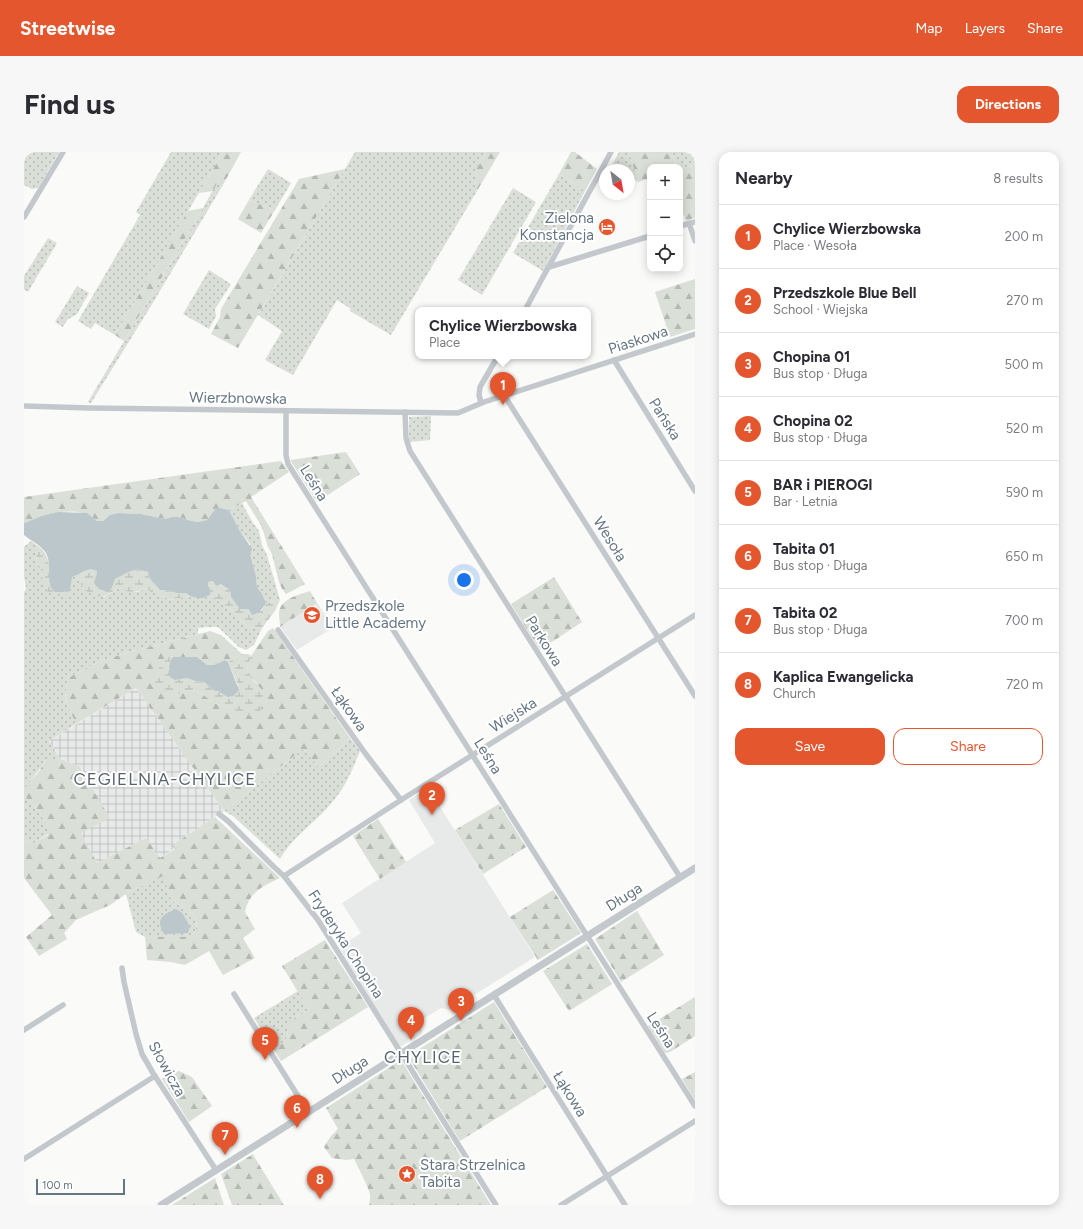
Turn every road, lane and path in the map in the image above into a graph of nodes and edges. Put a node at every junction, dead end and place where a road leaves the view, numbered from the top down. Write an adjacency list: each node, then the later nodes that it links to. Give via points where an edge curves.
1 (63, 152): 3 (street)
2 (611, 152): 9 (street)
3 (24, 217)
4 (695, 222): 5 (street)
5 (689, 224): 6 (street); 8 (street)
6 (683, 225)
7 (647, 237): 10 (street)
8 (695, 241)
9 (557, 253): 10 (street); 11 (street)
10 (568, 261): 11 (street)
11 (549, 267): 12 (street)
12 (527, 307)
13 (695, 334): 15 (street, Piaskowa)
14 (496, 359): 17 (street, via 478,392)
15 (614, 360): 16 (street, Piaskowa); 22 (street, Pańska)
16 (504, 395): 17 (street, Piaskowa); 25 (street, Wesoła)
17 (481, 403): 21 (street, Piaskowa, via 458,413)
18 (24, 406): 19 (street, Wierzbnowska)
19 (286, 411): 20 (street, Wierzbnowska); 28 (street, Leśna, via 288,464)
20 (406, 412): 21 (street, Wierzbnowska); 27 (street, Parkowa, via 406,438 410,451)
21 (451, 413)
22 (695, 491)
23 (695, 615): 25 (street, Wiejska)
24 (278, 630): 29 (street, Łąkowa)
25 (658, 638): 26 (street, Wesoła); 27 (street, Wiejska)
26 (695, 696)
27 (565, 697): 28 (street, Wiejska); 33 (street, Parkowa)
28 (473, 755): 29 (street, Wiejska); 34 (street, Leśna)
29 (401, 800): 32 (street, Wiejska)
30 (219, 814): 32 (street, Fryderyka Chopina)
31 (695, 868): 33 (street, Długa)
32 (284, 876): 40 (street, Fryderyka Chopina, via 318,920)
33 (680, 877): 34 (street, Długa)
34 (586, 936): 37 (street, Długa); 42 (street, Leśna)
35 (122, 968): 41 (street, Słowicza, via 142,1054)
36 (234, 994): 43 (street)
37 (494, 995): 40 (street, Długa); 47 (street, Łąkowa)
38 (63, 1005): 39 (street)
39 (24, 1030)
40 (401, 1053): 43 (street, Długa); 49 (street, Fryderyka Chopina)
41 (155, 1076): 45 (street); 46 (street, Słowicza)
42 (695, 1106)
43 (308, 1112): 46 (street, Długa)
44 (695, 1121): 47 (street)
45 (24, 1159)
46 (216, 1170): 48 (street, Długa)
47 (607, 1176): 50 (street); 51 (street, Łąkowa)
48 (161, 1205)
49 (496, 1205)
50 (561, 1205)
51 (625, 1205)

